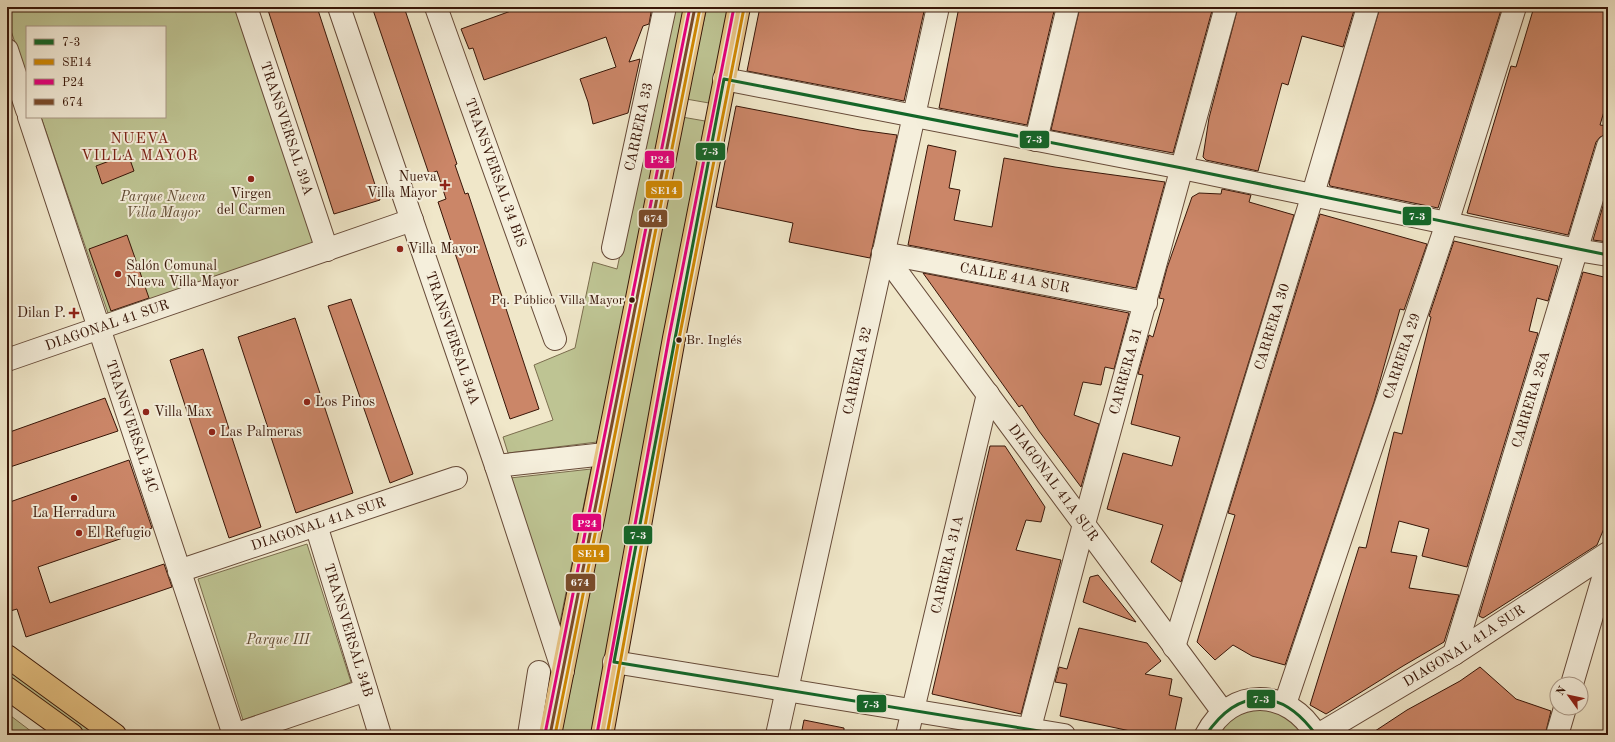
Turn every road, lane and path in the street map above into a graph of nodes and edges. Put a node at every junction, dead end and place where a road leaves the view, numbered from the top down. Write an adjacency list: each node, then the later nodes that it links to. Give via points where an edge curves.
1 (246, 7): 24 (street, TRANSVERSAL 39A)
2 (339, 7): 21 (street, TRANSVERSAL 34A)
3 (436, 7): 30 (street, TRANSVERSAL 34 BIS)
4 (665, 7): 23 (street, CARRERA 33)
5 (695, 7): 33 (main road)
6 (739, 7): 13 (main road)
7 (938, 7): 15 (street, CARRERA 32)
8 (1068, 7): 17 (street)
9 (1226, 7): 19 (street, CARRERA 31)
10 (1368, 7): 20 (street, CARRERA 30)
11 (1515, 7): 22 (street, CARRERA 29)
12 (7, 50): 14 (street)
13 (724, 79): 15 (street); 44 (main road)
14 (26, 107)
15 (914, 116): 17 (street); 26 (street, CARRERA 32)
16 (29, 118): 29 (street, TRANSVERSAL 34C)
17 (1036, 140): 19 (street)
18 (1608, 146): 25 (street, CARRERA 28A)
19 (1182, 168): 20 (street); 28 (street, CARRERA 31)
20 (1313, 194): 22 (street); 41 (street, CARRERA 30)
21 (412, 220): 24 (street, DIAGONAL 41 SUR); 34 (street, TRANSVERSAL 34A)
22 (1447, 223): 25 (street); 51 (street, CARRERA 29)
23 (614, 248)
24 (327, 250): 29 (street, DIAGONAL 41 SUR)
25 (1577, 250): 27 (street); 42 (street, CARRERA 28A)
26 (883, 253): 28 (street, CALLE 41A SUR); 32 (street, DIAGONAL 41A SUR); 50 (street, CARRERA 32)
27 (1608, 255)
28 (1146, 303): 36 (street, CARRERA 31)
29 (99, 328): 31 (street, DIAGONAL 41 SUR); 40 (street, TRANSVERSAL 34C)
30 (555, 339)
31 (7, 360)
32 (988, 394): 36 (street, DIAGONAL 41A SUR); 52 (street, CARRERA 31A)
33 (605, 454): 34 (street); 45 (main road)
34 (496, 466): 45 (street, TRANSVERSAL 34A)
35 (456, 478): 37 (street, DIAGONAL 41A SUR)
36 (1084, 524): 41 (street, DIAGONAL 41A SUR); 55 (street, CARRERA 31)
37 (316, 525): 40 (street, DIAGONAL 41A SUR); 49 (street, TRANSVERSAL 34B)
38 (1608, 553): 42 (street, DIAGONAL 41A SUR)
39 (1608, 561): 47 (street)
40 (180, 571): 58 (street, TRANSVERSAL 34C)
41 (1174, 647): 53 (street, DIAGONAL 41A SUR)
42 (1454, 654): 67 (street, DIAGONAL 41A SUR)
43 (7, 656): 57 (main road)
44 (614, 662): 50 (street); 62 (main road)
45 (563, 671): 61 (main road)
46 (538, 672): 60 (street)
47 (1574, 676)
48 (7, 688): 56 (main road)
49 (366, 690): 58 (street); 59 (street, TRANSVERSAL 34B)
50 (787, 691): 52 (street); 63 (street, CARRERA 32)
51 (1285, 704): 53 (street, via 1270,699 1253,699); 67 (street, via 1309,722)
52 (913, 711): 55 (street); 64 (street, CARRERA 31A)
53 (1223, 712): 66 (street)
54 (1563, 716): 68 (street)
55 (1029, 732): 65 (street)
56 (72, 735)
57 (115, 735)
58 (234, 735)
59 (380, 735)
60 (529, 735)
61 (550, 735)
62 (602, 735)
63 (777, 735)
64 (908, 735)
65 (1064, 735)
66 (1206, 735)
67 (1317, 735)
68 (1557, 735)

